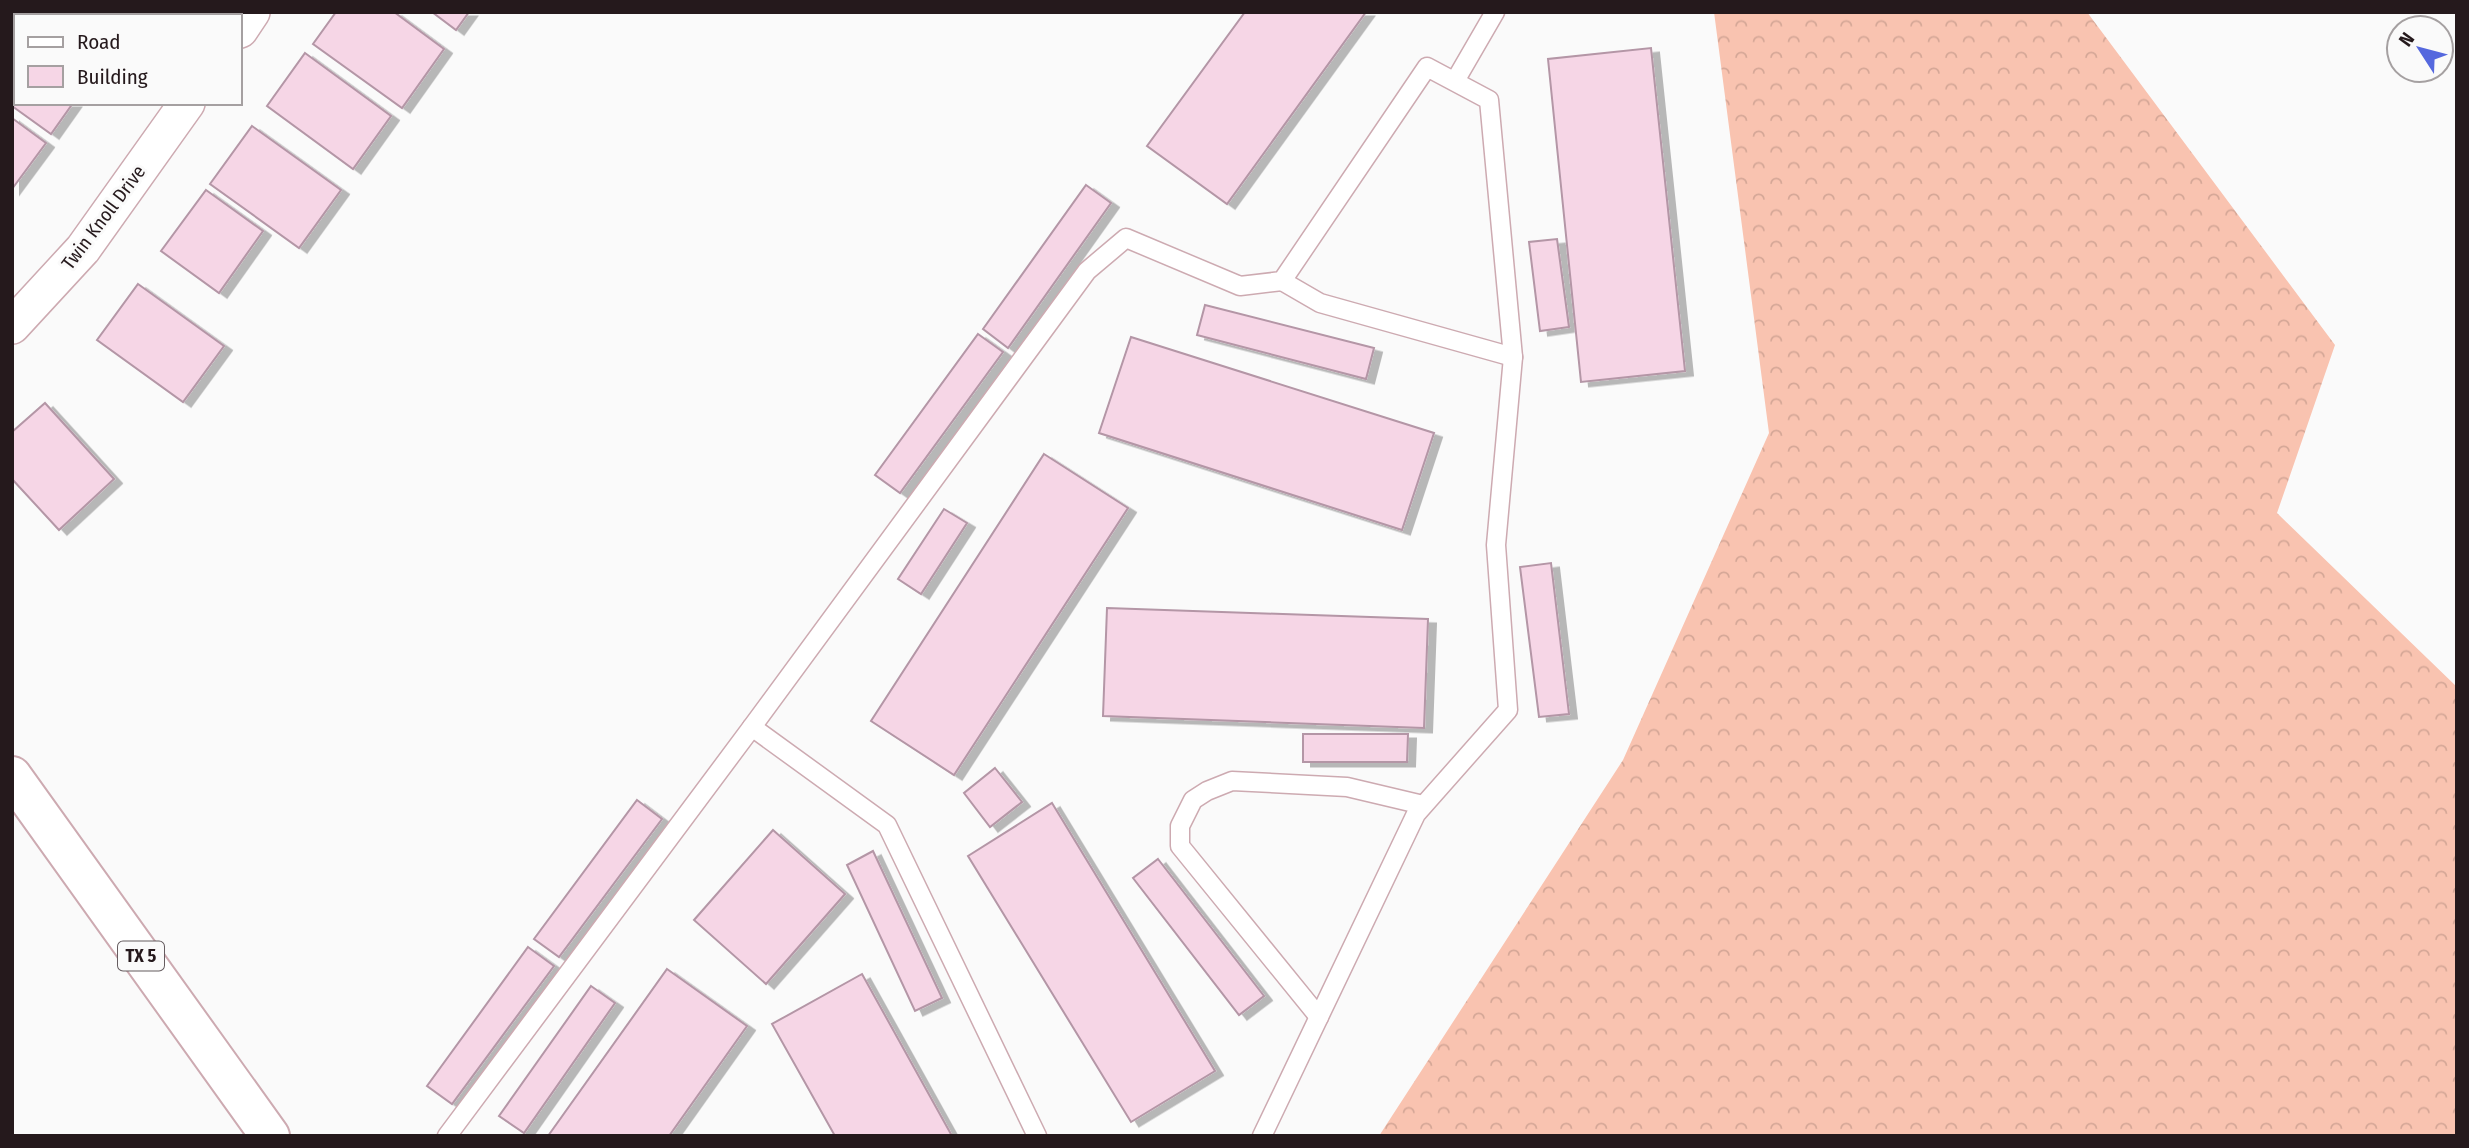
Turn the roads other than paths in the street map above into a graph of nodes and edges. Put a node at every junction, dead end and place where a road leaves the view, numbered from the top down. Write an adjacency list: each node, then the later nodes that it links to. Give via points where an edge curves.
1 (252, 12): 3 (street)
2 (1495, 12): 4 (lane)
3 (242, 27)
4 (1455, 81): 6 (lane, via 1427,67); 8 (lane, via 1489,100)
5 (186, 105): 7 (street, Twin Knoll Drive, via 83,249)
6 (1282, 281): 8 (lane, via 1320,303); 9 (lane, via 1240,286 1126,238 1116,246 1087,271)
7 (12, 326)
8 (1513, 357): 11 (lane, via 1496,545 1508,710)
9 (752, 727): 14 (lane); 15 (lane, via 887,825)
10 (12, 776): 13 (main road, TX 5)
11 (1423, 806): 12 (lane); 12 (lane, via 1347,788 1232,781 1193,800 1184,817 1180,846)
12 (1319, 1017): 16 (lane)
13 (271, 1136)
14 (447, 1136)
15 (1037, 1136)
16 (1262, 1136)

